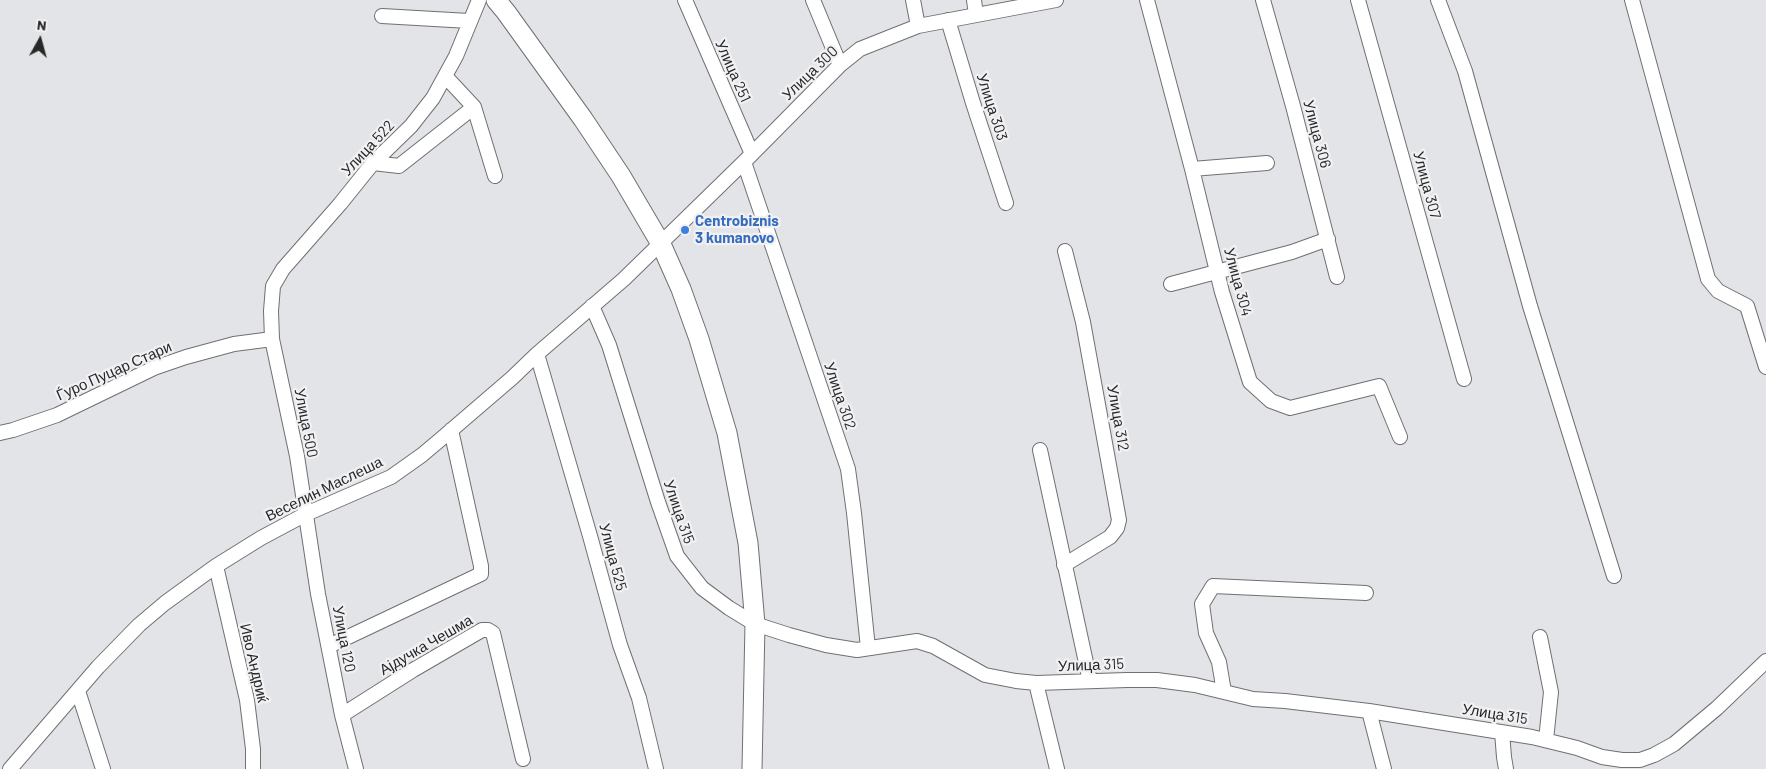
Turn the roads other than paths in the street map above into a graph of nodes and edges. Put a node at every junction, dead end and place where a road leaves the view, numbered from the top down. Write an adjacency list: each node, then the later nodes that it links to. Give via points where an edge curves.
1 (479, 0): 16 (street)
2 (685, 0): 21 (street, Улица 251)
3 (812, 0): 18 (street)
4 (913, 0): 17 (street)
5 (974, 0): 13 (street)
6 (1056, 0): 13 (street, Улица 300)
7 (1147, 0): 24 (street, Улица 304)
8 (1263, 0): 27 (street, Улица 306)
9 (1358, 0): 37 (street, Улица 307)
10 (1438, 0): 45 (street, via 1465,71 1530,306)
11 (1632, 0): 36 (street, via 1708,279 1718,291 1747,306)
12 (501, 6): 28 (main road, via 583,119)
13 (976, 15): 15 (street, Улица 300)
14 (382, 16): 16 (street)
15 (948, 20): 17 (street, Улица 300); 26 (street, Улица 303)
16 (469, 21): 19 (street, Улица 522)
17 (918, 26): 18 (street, Улица 300, via 860,49)
18 (840, 65): 21 (street, Улица 300)
19 (446, 77): 20 (street); 22 (street, Улица 522, via 412,126)
20 (474, 107): 22 (street, via 399,166); 25 (street)
21 (748, 158): 28 (street, Улица 300); 50 (street, Улица 302, via 848,468)
22 (374, 163): 34 (street, Улица 522, via 283,269 273,286)
23 (1266, 163): 24 (street)
24 (1192, 169): 30 (street, Улица 304)
25 (495, 176)
26 (1006, 203)
27 (1328, 239): 30 (street, via 1292,252); 31 (street, Улица 306)
28 (661, 244): 33 (street, Веселин Маслеша); 47 (main road, via 699,339 727,434 748,543)
29 (1066, 251): 43 (street, Улица 312, via 1083,322 1119,520 1110,537)
30 (1218, 270): 32 (street); 40 (street, Улица 304, via 1250,382 1271,400 1290,408 1379,386)
31 (1337, 277)
32 (1171, 284)
33 (592, 306): 35 (street, Веселин Маслеша); 47 (street, Улица 315, via 609,345 677,556 702,588)
34 (272, 339): 39 (street, Ѓуро Пуцар Стари, via 234,344 154,368 57,415); 42 (street, Улица 500)
35 (537, 354): 38 (street, Веселин Маслеша); 66 (street, Улица 525)
36 (1766, 367)
37 (1464, 379)
38 (451, 430): 42 (street, Веселин Маслеша, via 390,477); 49 (street, via 481,574)
39 (0, 433)
40 (1400, 437)
41 (1040, 450): 43 (street)
42 (306, 514): 44 (street, Веселин Маслеша); 49 (street, Улица 120)
43 (1064, 565): 52 (street)
44 (216, 566): 54 (street, Веселин Маслеша, via 139,625); 64 (street, Иво Андриќ, via 248,700)
45 (1614, 576)
46 (1366, 593): 55 (street, via 1213,586 1202,604 1206,633 1219,662)
47 (755, 624): 50 (street, Улица 315, via 826,645 857,650); 67 (main road)
48 (1540, 637): 59 (street, via 1551,692)
49 (329, 646): 57 (street, Улица 120)
50 (868, 648): 53 (street, Улица 315, via 917,641 934,646 985,675)
51 (1766, 662): 61 (street, Улица 315, via 1717,708)
52 (1090, 681): 53 (street, Улица 315); 55 (street, Улица 315, via 1158,680)
53 (1036, 683): 68 (street)
54 (78, 691): 62 (street, Веселин Маслеша); 63 (street)
55 (1224, 692): 56 (street, Улица 315, via 1253,699)
56 (1369, 711): 58 (street, Улица 315); 69 (street)
57 (342, 715): 60 (street, Ајдучка Чешма, via 413,670 482,630 488,630 493,633); 65 (street, Улица 120)
58 (1502, 732): 59 (street, Улица 315); 70 (street)
59 (1546, 740): 61 (street, Улица 315)
60 (523, 759)
61 (1643, 765)
62 (10, 769)
63 (103, 769)
64 (253, 769)
65 (356, 769)
66 (656, 769)
67 (752, 769)
68 (1057, 769)
69 (1384, 769)
70 (1506, 769)

